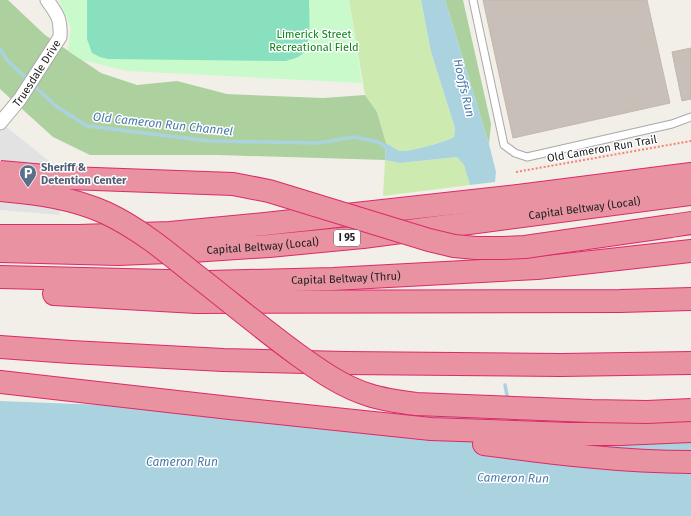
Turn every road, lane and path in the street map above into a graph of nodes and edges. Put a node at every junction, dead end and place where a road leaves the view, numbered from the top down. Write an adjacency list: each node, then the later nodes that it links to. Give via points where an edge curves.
1 (47, 0): 4 (street, Truesdale Drive, via 59,17 60,37 20,99)
2 (473, 0): 3 (lane, via 504,144 515,154 527,157 672,124)
3 (691, 117)
4 (0, 123)
5 (691, 141): 8 (path, Old Cameron Run Trail)
6 (691, 161): 12 (highway, via 553,183)
7 (0, 172): 13 (highway, bridge, via 68,178 250,186 430,240 476,248 526,247)
8 (516, 172)
9 (691, 174): 12 (highway)
10 (0, 190): 23 (highway, bridge, via 39,194 83,204 128,225 163,248 309,363 332,379 368,395 391,401 440,406 647,412)
11 (691, 194): 15 (highway, Capital Beltway (Local) / I 95, via 363,237 269,246 118,254)
12 (518, 196): 14 (highway, via 170,233)
13 (681, 224)
14 (0, 236)
15 (0, 251)
16 (691, 251): 17 (highway, Capital Beltway (Thru), via 537,268 333,279 209,282)
17 (0, 277)
18 (0, 290): 19 (highway, via 196,302)
19 (691, 300)
20 (0, 347): 21 (highway, via 262,361 561,365)
21 (691, 363)
22 (0, 382): 24 (highway)
23 (691, 410)
24 (430, 429): 25 (highway, via 570,434); 26 (highway, via 473,442 534,451)
25 (691, 431)
26 (691, 462)

